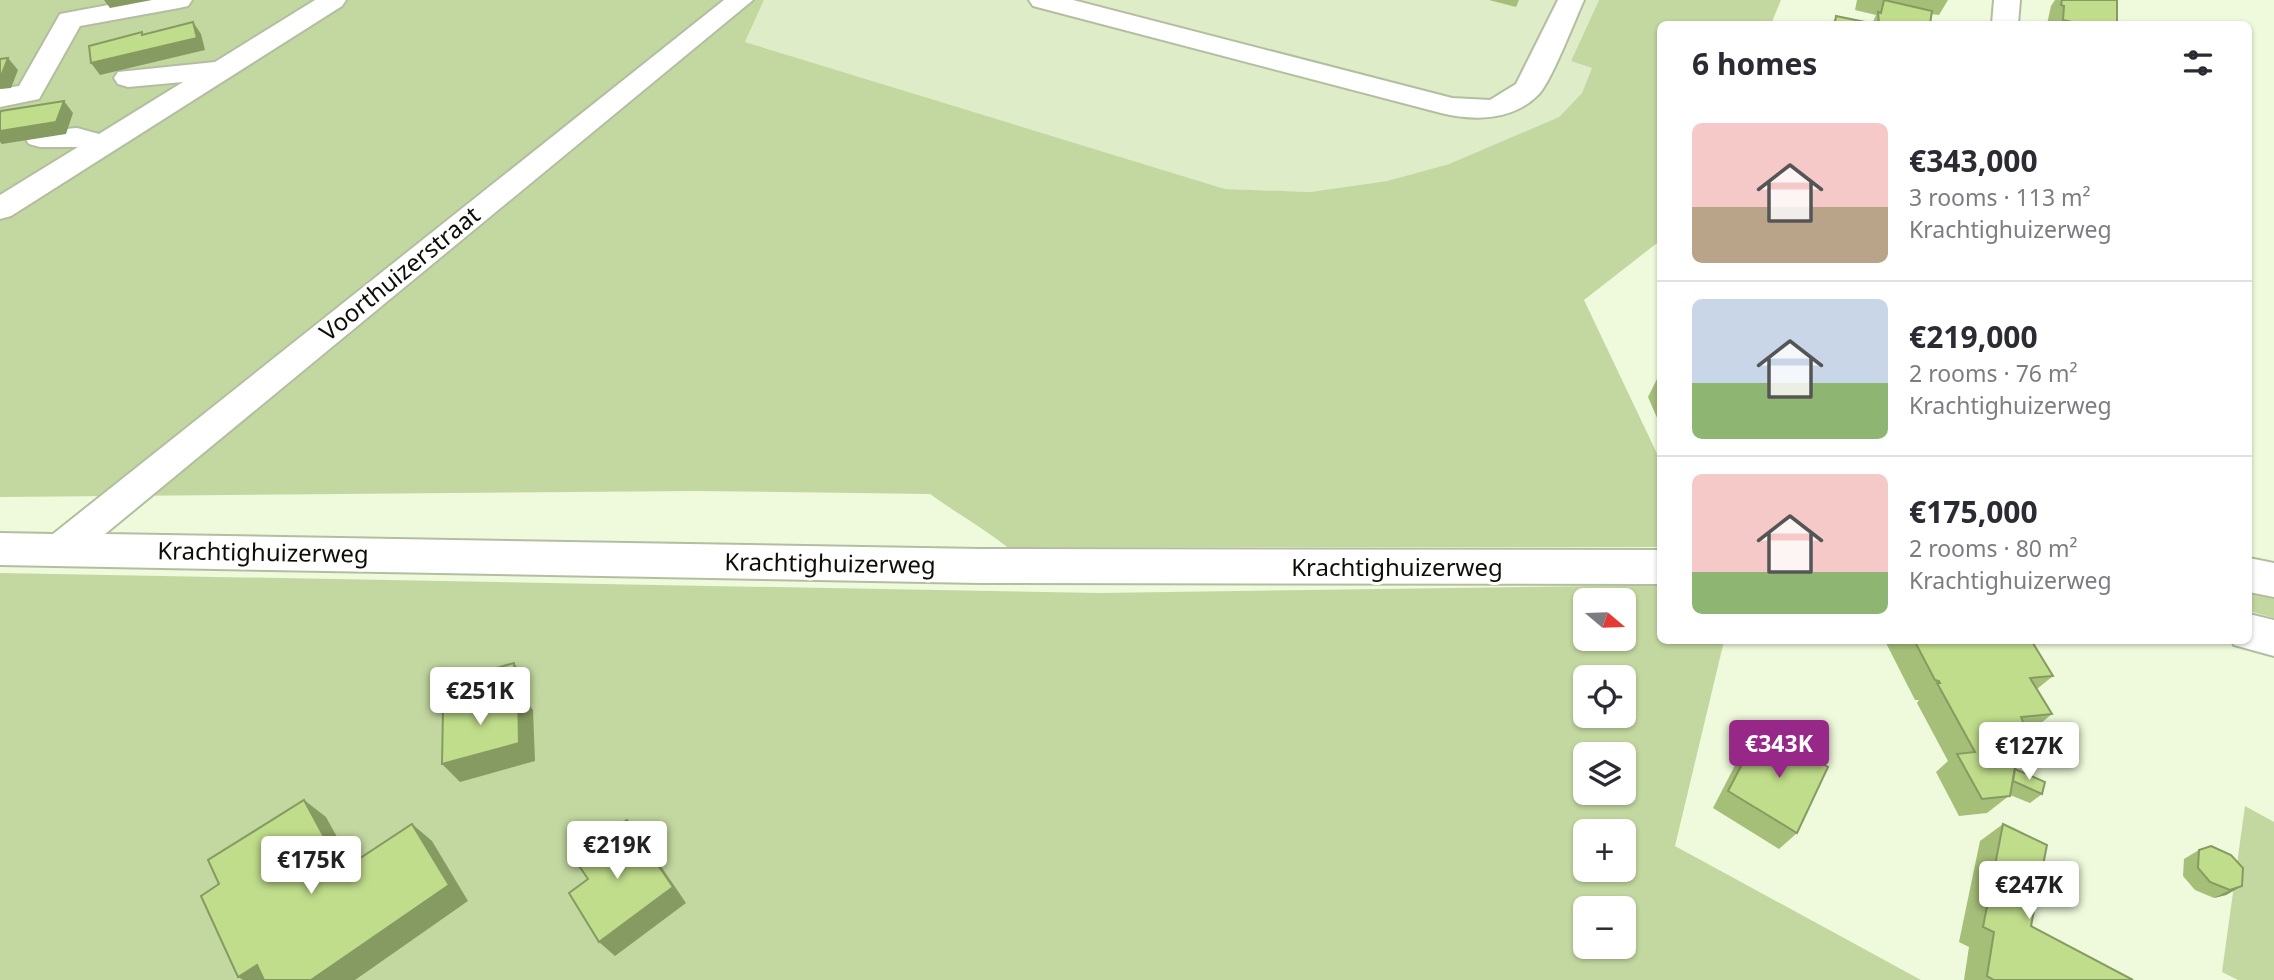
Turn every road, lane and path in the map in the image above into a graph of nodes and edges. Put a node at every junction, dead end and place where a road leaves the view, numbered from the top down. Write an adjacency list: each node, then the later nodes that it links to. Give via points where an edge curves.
1 (179, 0): 10 (street, via 70,20 29,93)
2 (333, 0): 8 (street)
3 (740, 0): 15 (street, Voorthuizerstraat)
4 (1042, 0): 5 (street, via 1451,107 1496,109 1528,89)
5 (1571, 0)
6 (2007, 0): 7 (street)
7 (2005, 21)
8 (222, 70): 9 (street, via 187,67); 12 (street)
9 (128, 78)
10 (0, 98)
11 (40, 138): 12 (street, via 77,137)
12 (103, 144): 13 (street)
13 (0, 209)
14 (0, 549): 15 (street, Krachtighuizerweg)
15 (61, 550): 16 (street, Krachtighuizerweg, via 980,566)
16 (1657, 567)
17 (2252, 576): 18 (street)
18 (2274, 580)
19 (2252, 633): 20 (street)
20 (2274, 638)

